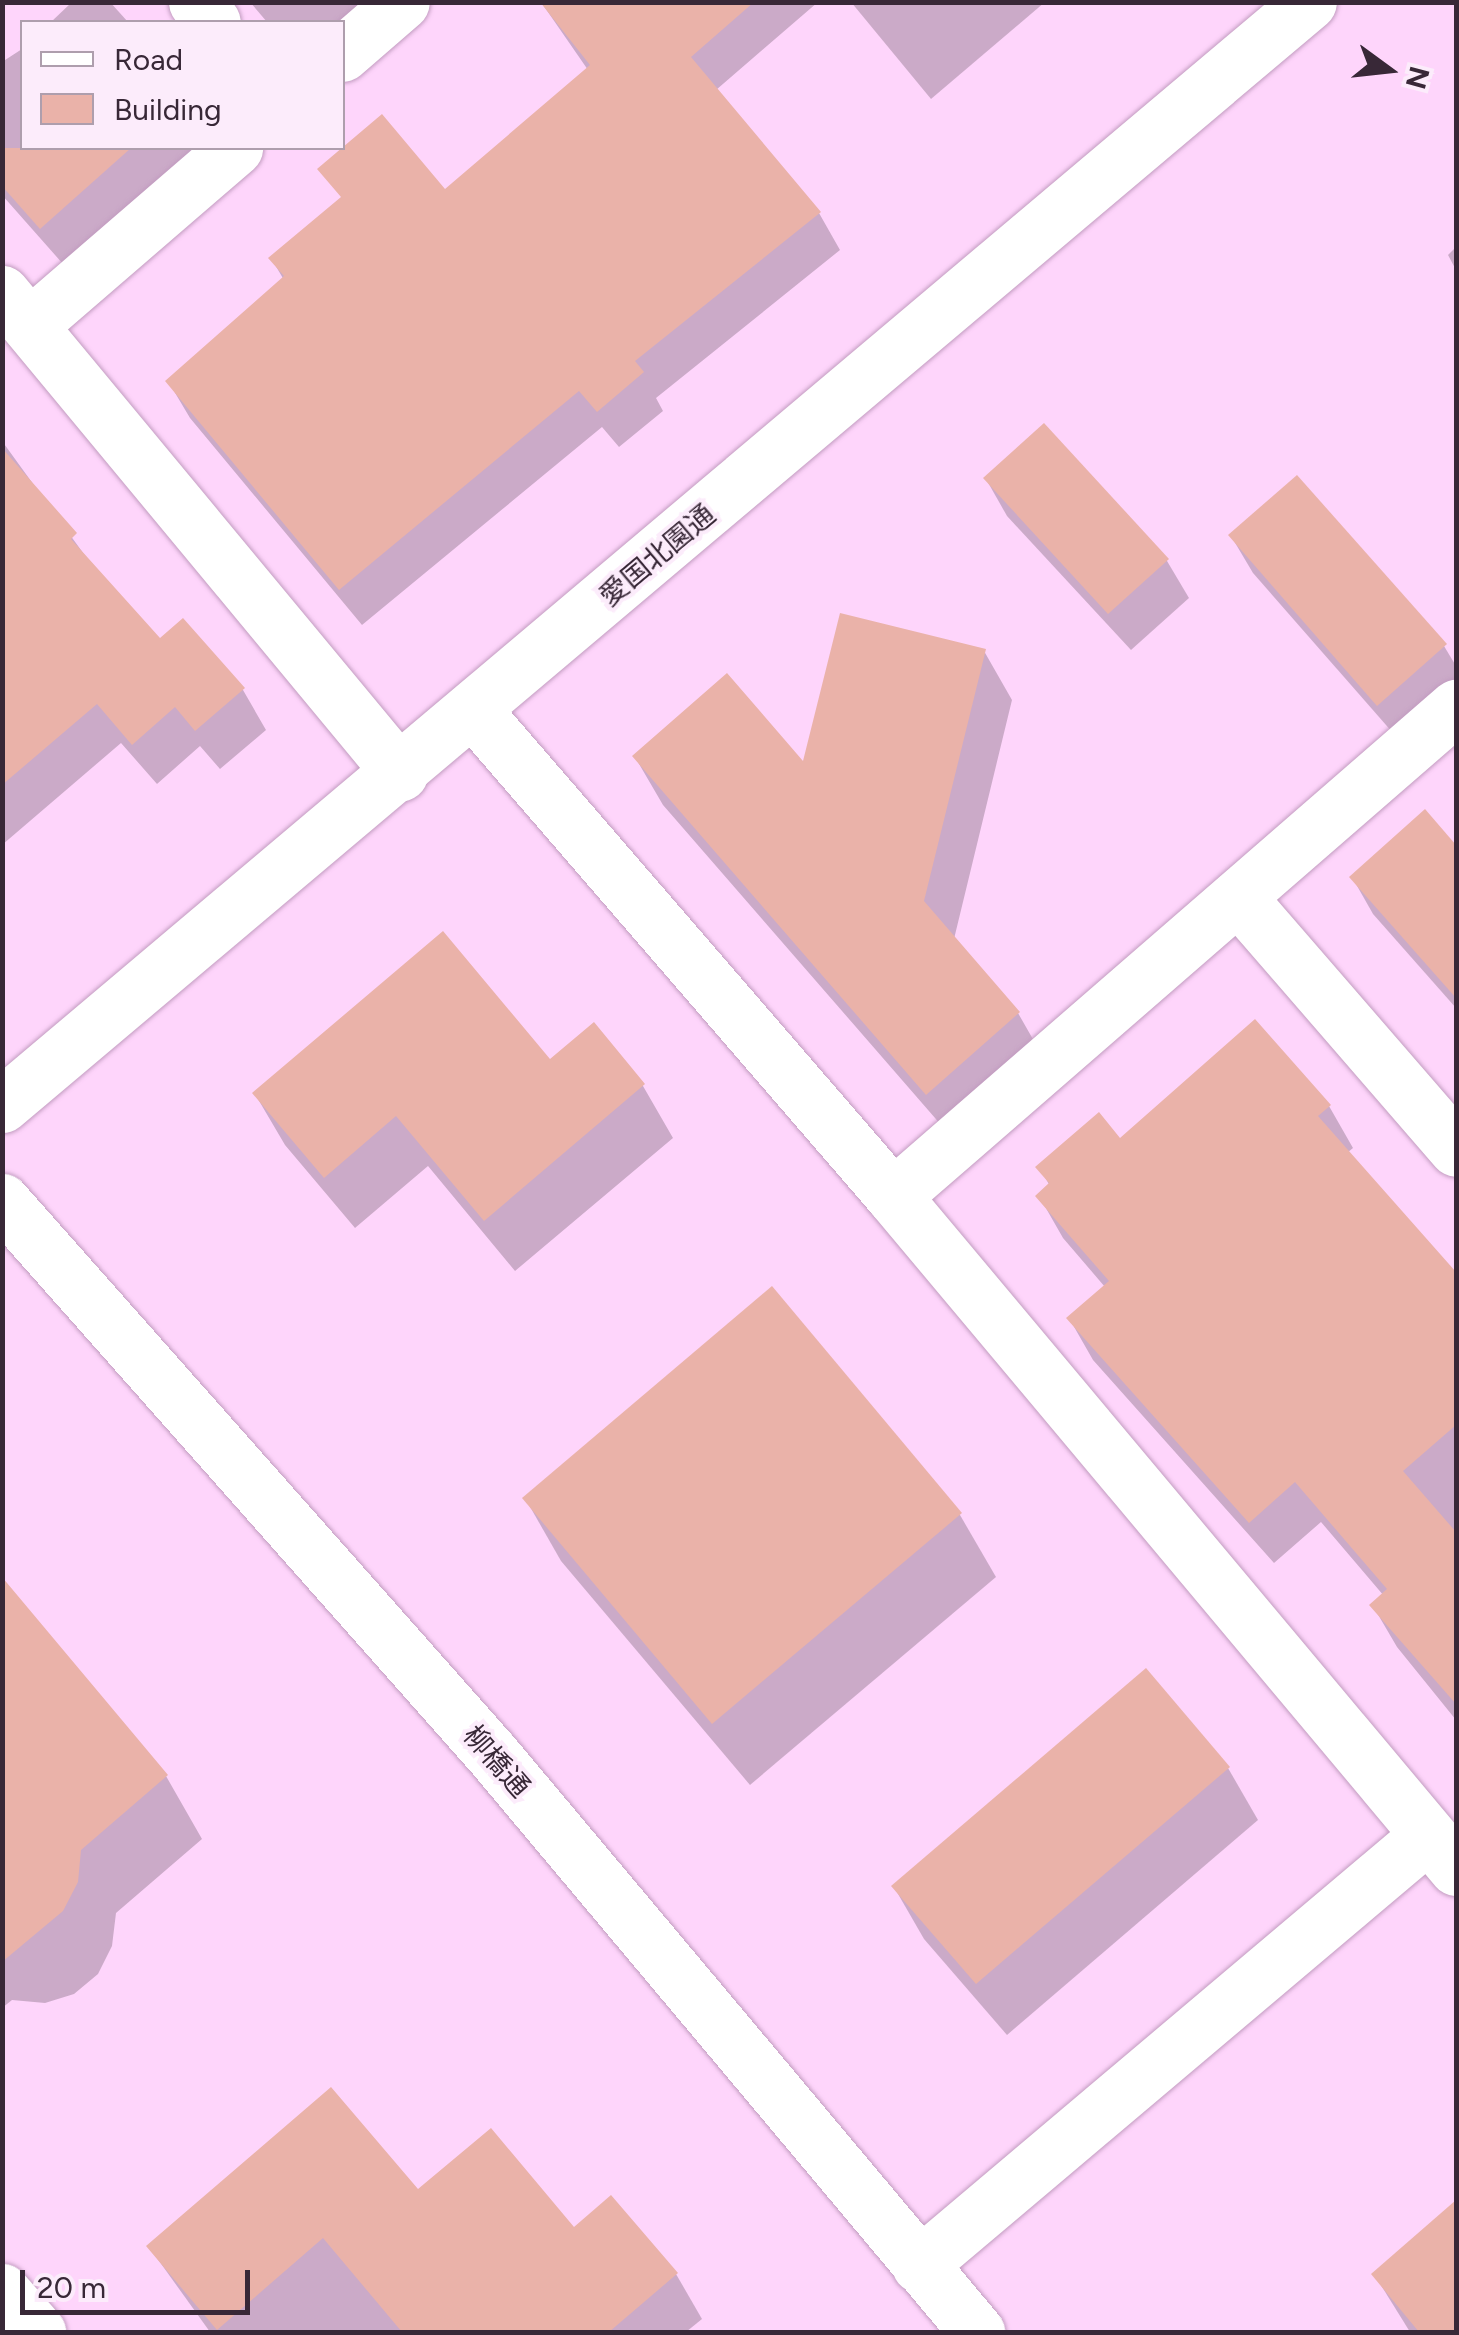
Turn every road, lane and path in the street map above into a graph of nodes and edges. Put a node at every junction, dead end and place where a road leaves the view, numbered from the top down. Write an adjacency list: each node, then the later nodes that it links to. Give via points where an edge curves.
1 (402, 2): 3 (street)
2 (1309, 2): 7 (street, 愛国北園通)
3 (345, 51)
4 (232, 150): 5 (street)
5 (16, 310): 8 (street)
6 (1456, 708): 9 (street)
7 (473, 710): 8 (street, 愛国北園通); 12 (street)
8 (400, 773): 10 (street, 愛国北園通)
9 (1238, 898): 11 (street); 12 (street)
10 (2, 1105)
11 (1456, 1149)
12 (893, 1196): 14 (street)
13 (2, 1200): 15 (street, 柳橋通, via 492,1754)
14 (1442, 1852): 15 (street)
15 (919, 2265): 18 (street, 柳橋通)
16 (2, 2291): 17 (street)
17 (38, 2332)
18 (977, 2332)

